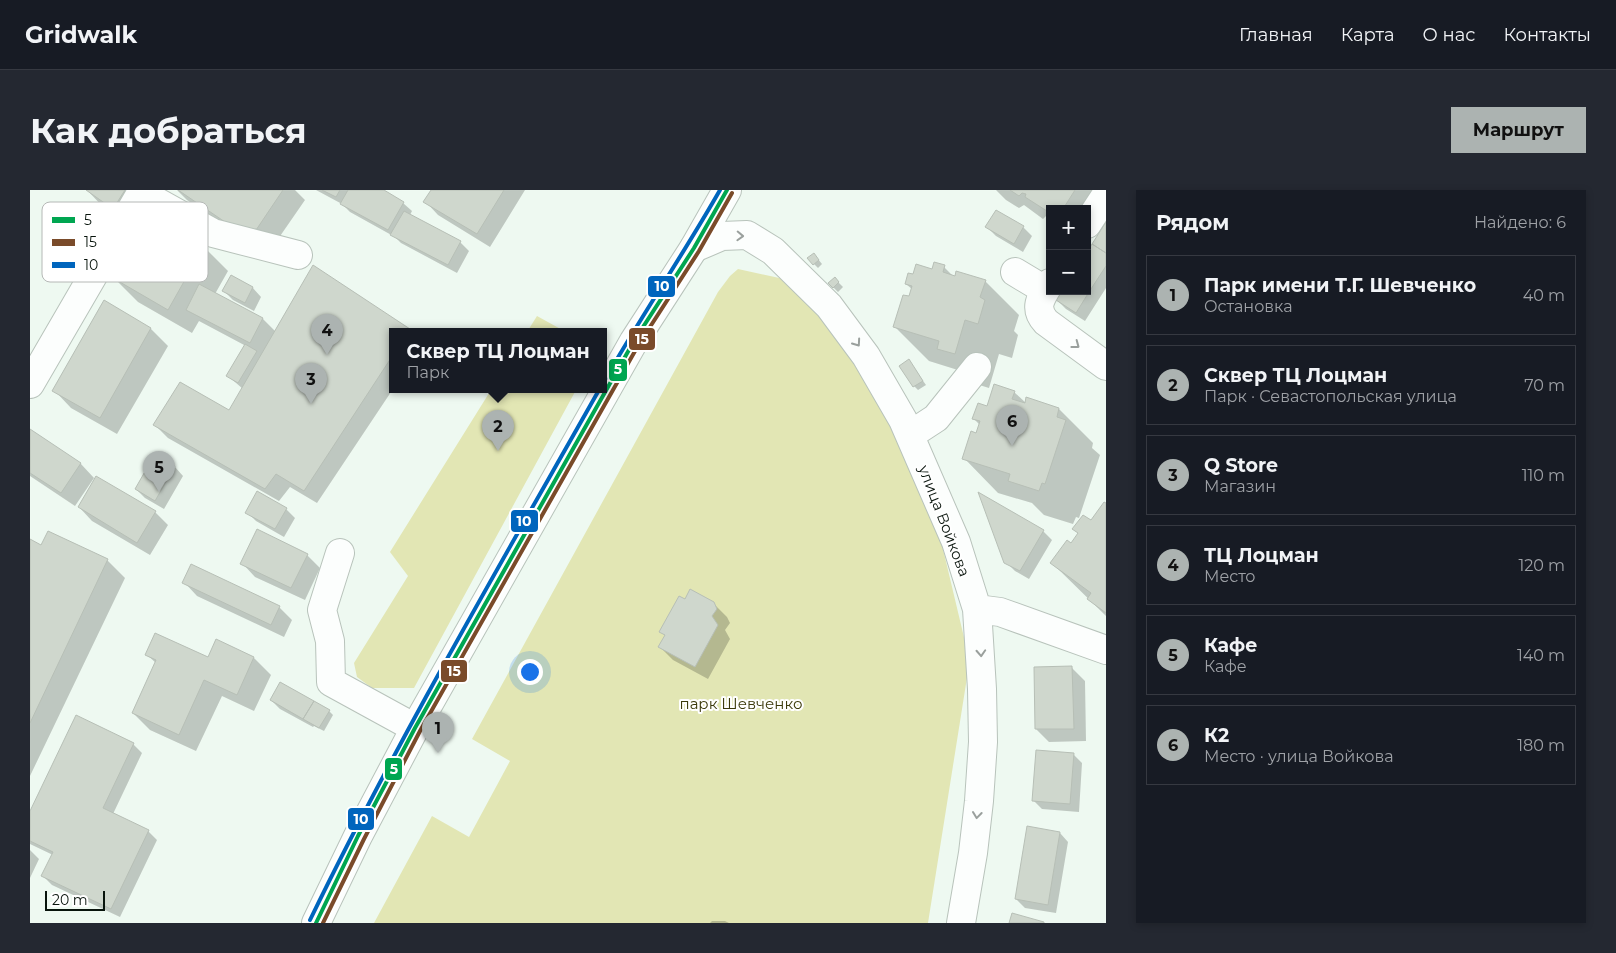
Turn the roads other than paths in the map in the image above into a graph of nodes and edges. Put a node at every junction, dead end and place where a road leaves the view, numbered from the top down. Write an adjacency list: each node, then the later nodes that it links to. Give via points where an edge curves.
1 (707, 190): 8 (street)
2 (727, 190): 8 (street)
3 (1106, 195): 6 (street)
4 (136, 202): 5 (street, via 141,193)
5 (157, 202)
6 (1091, 218)
7 (208, 230): 9 (street)
8 (694, 248): 17 (street); 19 (street, улица Войкова, one-way to 19, via 722,236 747,235 773,251 830,306 866,356)
9 (298, 255)
10 (1015, 272): 12 (street)
11 (89, 282): 16 (street)
12 (1046, 285)
13 (1046, 289): 14 (street, one-way to 14, via 1039,306 1041,316)
14 (1106, 366)
15 (977, 367): 19 (street, via 936,418)
16 (30, 384)
17 (607, 389)
18 (605, 393): 23 (street)
19 (910, 435): 21 (street, улица Войкова, via 956,542)
20 (340, 553): 23 (street, via 322,610 330,641 331,682)
21 (977, 610): 22 (street, via 1000,612); 25 (street, улица Войкова, one-way to 25, via 983,742 975,836)
22 (1106, 650)
23 (415, 728): 24 (street)
24 (316, 923)
25 (961, 923)

